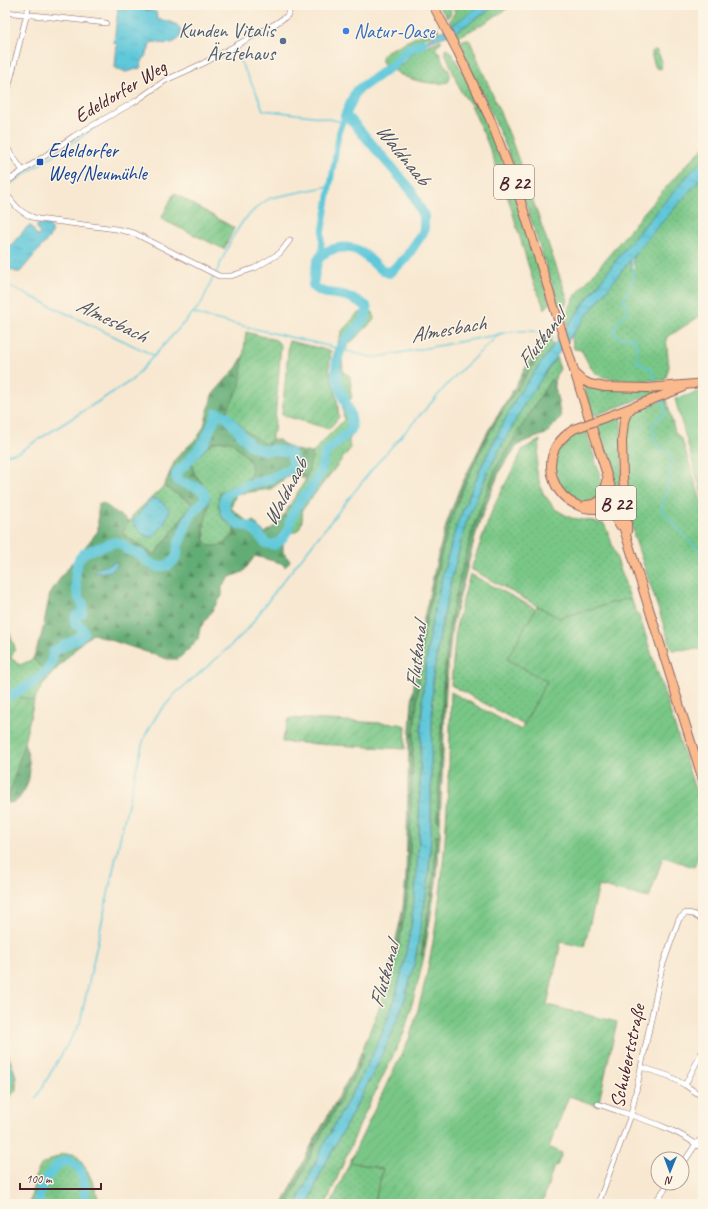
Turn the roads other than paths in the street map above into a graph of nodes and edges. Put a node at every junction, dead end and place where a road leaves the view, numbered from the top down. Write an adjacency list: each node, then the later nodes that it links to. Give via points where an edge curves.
1 (29, 5): 5 (street)
2 (292, 5): 9 (street, Edeldorfer Weg, via 286,16 275,24 204,63 166,80 136,101 74,136)
3 (433, 5): 13 (main road, B 22, via 490,120 515,183)
4 (5, 12): 5 (street)
5 (27, 14): 6 (street); 7 (street)
6 (106, 23)
7 (5, 101)
8 (5, 145): 9 (street)
9 (23, 171): 10 (street, Edeldorfer Weg)
10 (5, 183)
11 (5, 192): 12 (street, via 21,211 29,216 134,233 219,276 231,276 255,268 280,253)
12 (290, 240)
13 (575, 374): 16 (main road, via 590,384 605,387); 18 (main road, B 22)
14 (703, 380): 15 (street)
15 (694, 384): 16 (main road)
16 (675, 388): 17 (main road)
17 (634, 406): 19 (main road, bridge, via 574,429 566,434 556,447 552,457 551,473 558,490); 20 (main road, B 22, via 624,421 622,441)
18 (604, 465): 19 (main road, via 604,497 593,505); 20 (main road, B 22)
19 (579, 506): 20 (main road, via 612,512)
20 (627, 541): 21 (main road, B 22)
21 (703, 780)
22 (703, 921): 24 (street, Schubertstraße, via 690,913 679,919 662,967)
23 (703, 1050): 25 (street)
24 (641, 1067): 25 (street, via 669,1076); 28 (street, Schubertstraße)
25 (684, 1085): 26 (street)
26 (703, 1097)
27 (598, 1104): 28 (street)
28 (631, 1115): 30 (street, via 668,1129); 34 (street, Schubertstraße)
29 (703, 1137): 30 (street)
30 (696, 1144): 31 (street); 32 (street)
31 (703, 1149)
32 (690, 1153)
33 (663, 1191): 35 (street)
34 (598, 1204)
35 (654, 1204)

